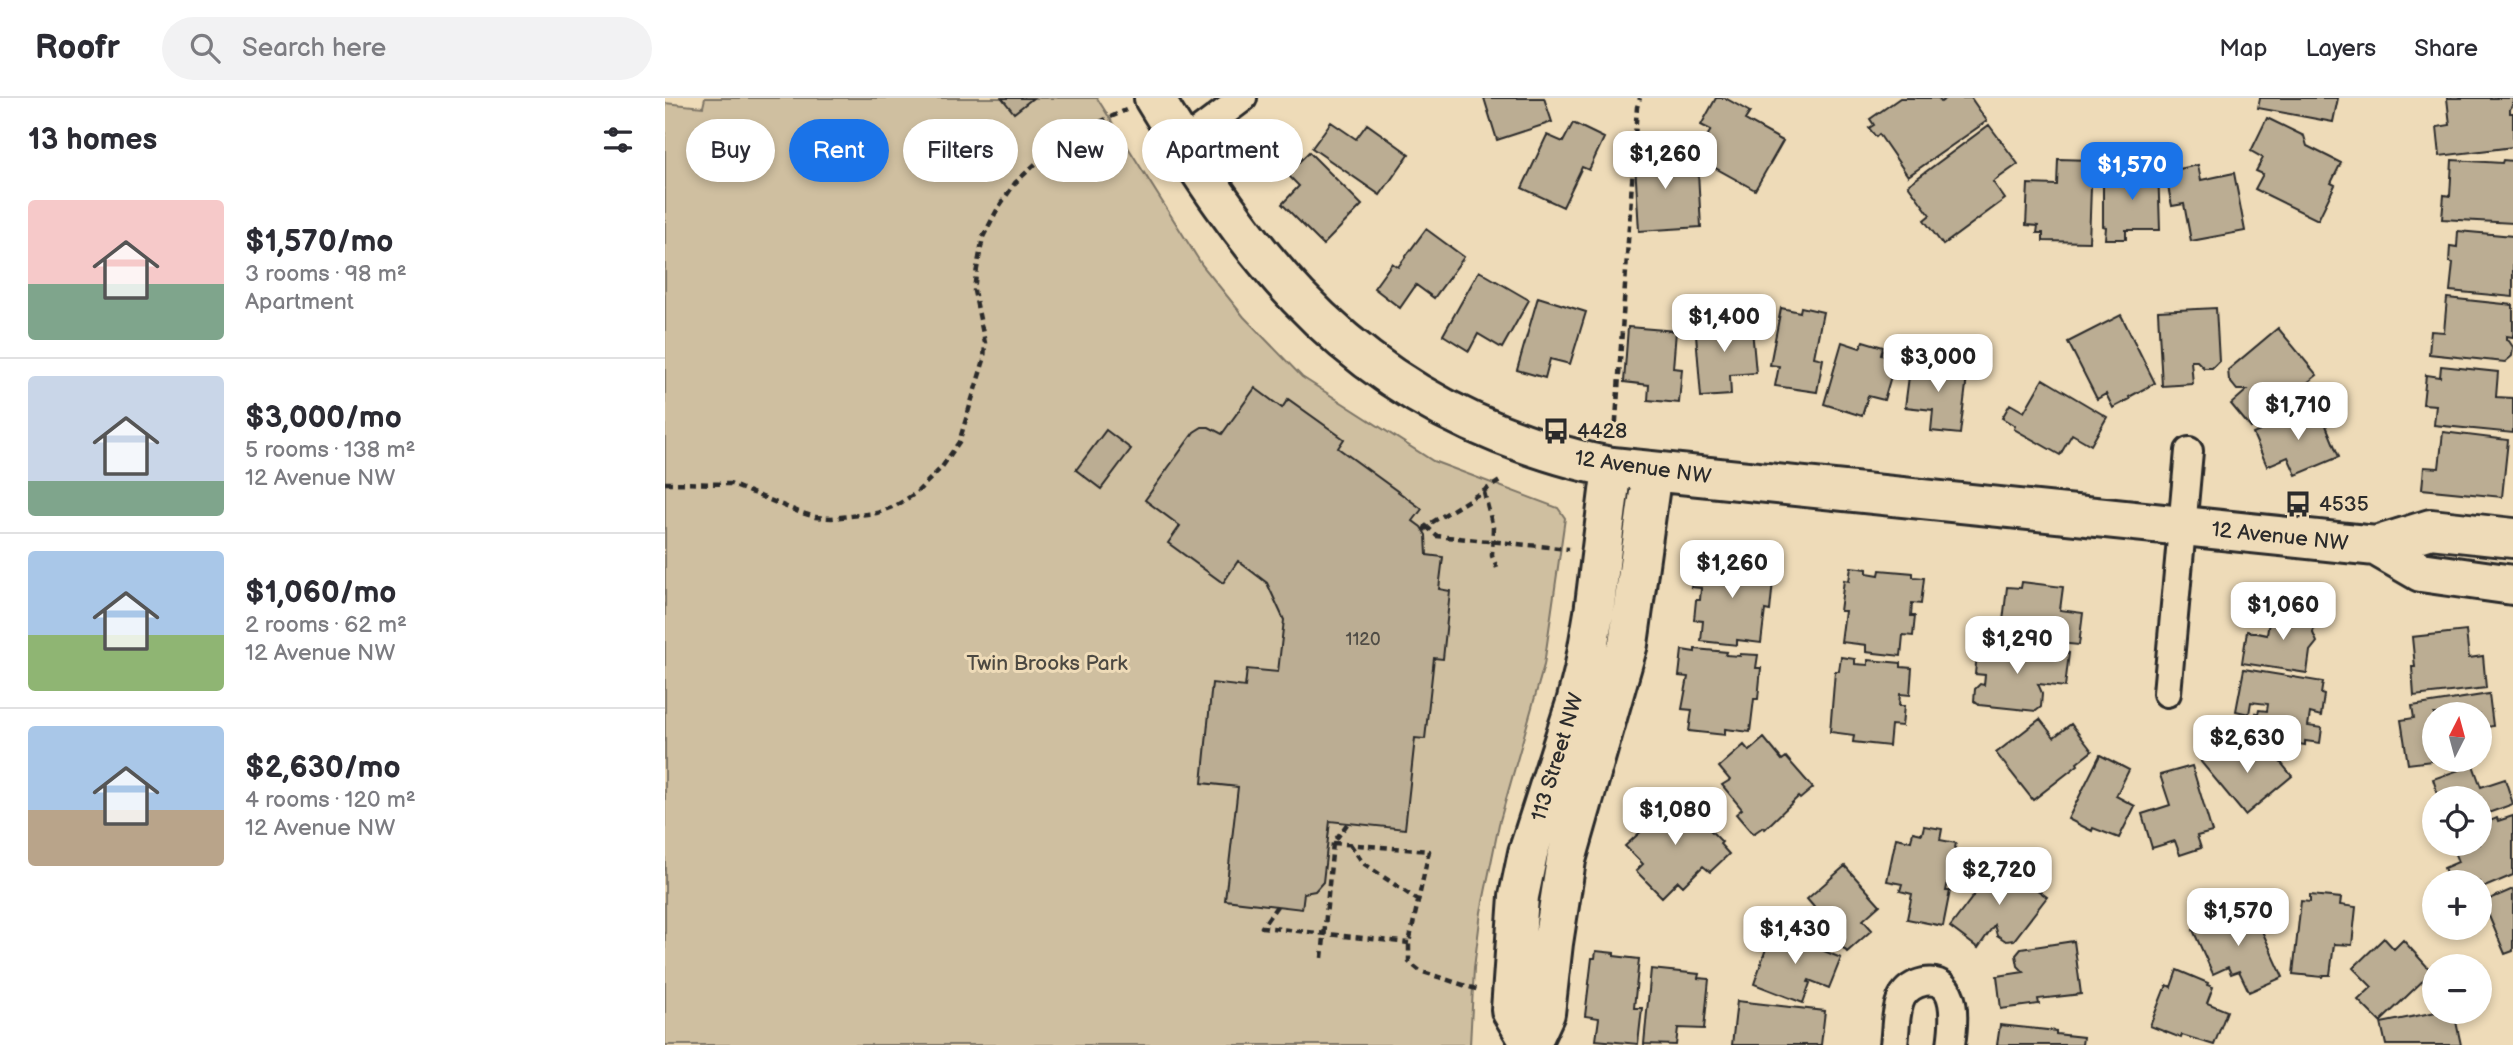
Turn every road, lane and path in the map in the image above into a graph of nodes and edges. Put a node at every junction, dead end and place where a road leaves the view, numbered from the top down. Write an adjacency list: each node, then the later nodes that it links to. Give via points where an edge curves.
1 (1243, 98): 5 (street)
2 (1640, 98): 8 (path)
3 (1142, 103): 4 (street, 12 Avenue NW); 11 (path, via 1044,156 1015,183 998,208 983,237 974,291 984,360 959,442 916,493 877,513 832,518 814,517 730,484)
4 (1158, 119)
5 (1215, 119)
6 (1208, 182): 8 (street, 12 Avenue NW, via 1249,242 1311,314 1377,367 1424,398 1485,428 1563,456)
7 (2189, 451): 13 (street, 12 Avenue NW)
8 (1613, 452): 9 (street, 12 Avenue NW); 30 (street, 113 Street NW, via 1584,671 1519,896 1511,1010)
9 (1652, 471): 13 (street, 12 Avenue NW); 30 (street, 113 Street NW, via 1628,644 1566,860 1545,1013)
10 (1500, 481): 12 (path)
11 (665, 483)
12 (1484, 492): 15 (path); 15 (path, via 1425,528 1437,536)
13 (2183, 526): 16 (street, 12 Avenue NW); 20 (street, 12 Avenue NW)
14 (2513, 538): 16 (street, 12 Avenue NW, via 2431,529)
15 (1493, 540): 17 (path); 18 (path)
16 (2376, 546): 19 (street, 12 Avenue NW, via 2421,572)
17 (1570, 549)
18 (1497, 568)
19 (2513, 585)
20 (2167, 693)
21 (1348, 823): 22 (path)
22 (1333, 843): 23 (path); 26 (path)
23 (1350, 844): 24 (path, via 1363,863); 24 (path, via 1429,851)
24 (1419, 901): 27 (path)
25 (1277, 906): 26 (path, via 1262,927)
26 (1324, 934): 27 (path); 28 (path)
27 (1409, 943): 29 (path, via 1409,962 1420,971)
28 (1322, 958)
29 (1479, 990)
30 (1530, 1043)
31 (1894, 1045): 32 (street, via 1901,999 1907,989 1927,981 1945,988 1952,999)
32 (1951, 1045)

